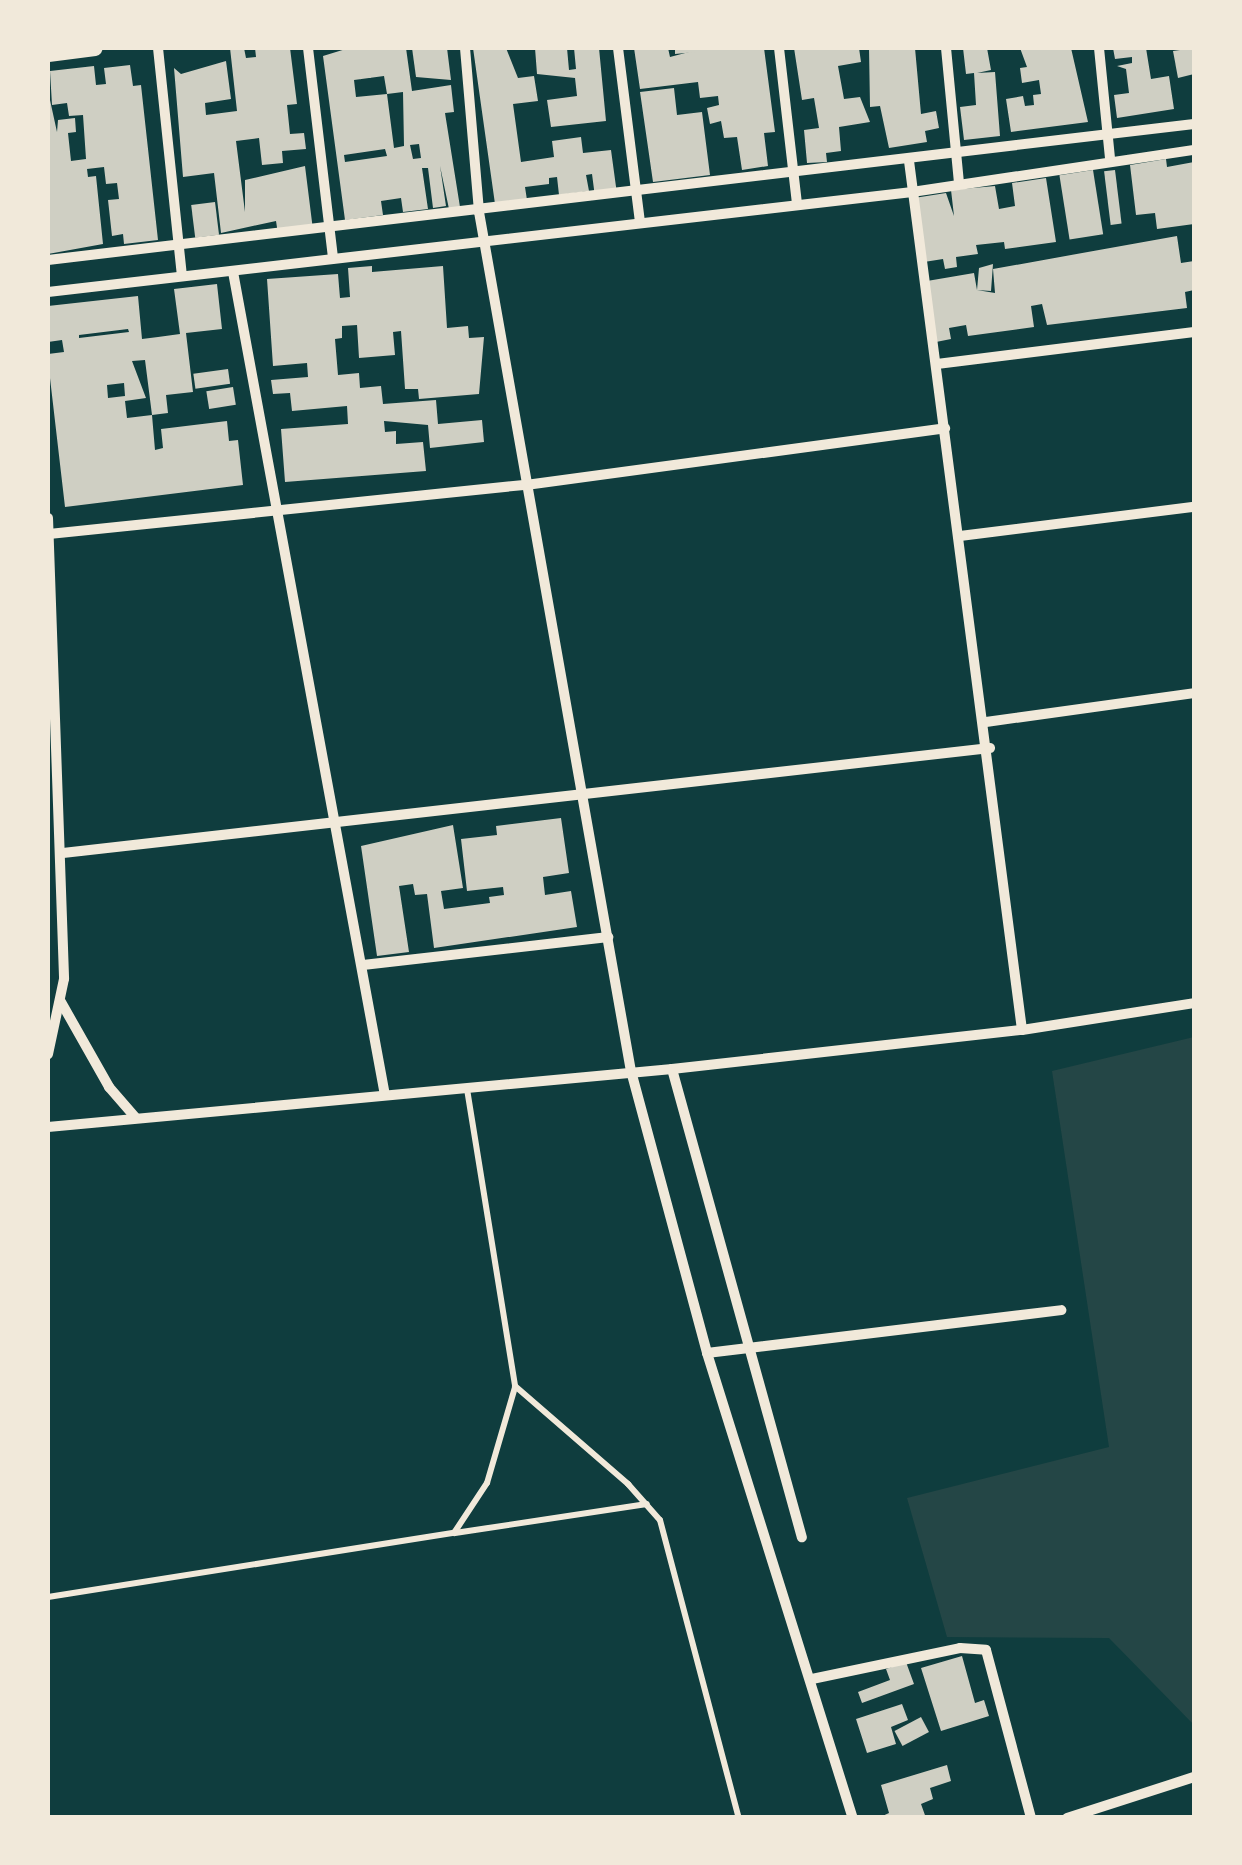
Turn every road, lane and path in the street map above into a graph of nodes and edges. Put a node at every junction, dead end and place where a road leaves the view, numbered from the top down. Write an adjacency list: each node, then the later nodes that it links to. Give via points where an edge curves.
1 (95, 48): 9 (street)
2 (158, 48): 25 (street)
3 (308, 48): 23 (street)
4 (465, 48): 21 (street)
5 (618, 48): 19 (street)
6 (779, 48): 16 (street)
7 (946, 48): 13 (street)
8 (1099, 48): 11 (street)
9 (48, 54)
10 (1194, 124): 11 (street)
11 (1108, 134): 13 (street); 14 (street)
12 (1194, 150): 14 (street)
13 (957, 154): 15 (street); 17 (street)
14 (1110, 159): 17 (street)
15 (909, 161): 16 (street); 18 (street)
16 (793, 174): 19 (street); 20 (street)
17 (959, 183): 18 (street)
18 (912, 192): 20 (street); 32 (street)
19 (635, 193): 21 (street); 22 (street)
20 (797, 203): 22 (street)
21 (479, 212): 23 (street); 24 (street)
22 (640, 222): 24 (street)
23 (328, 230): 25 (street); 26 (street)
24 (484, 243): 26 (street); 34 (street)
25 (178, 244): 27 (street); 29 (street)
26 (332, 259): 28 (street)
27 (48, 260)
28 (232, 272): 29 (street); 36 (street)
29 (182, 276): 30 (street)
30 (48, 292)
31 (1194, 332): 32 (street)
32 (936, 364): 33 (street)
33 (945, 428): 34 (street); 39 (street)
34 (526, 484): 36 (street); 44 (street)
35 (1194, 507): 39 (street)
36 (276, 508): 38 (street); 45 (street)
37 (48, 518): 38 (street)
38 (49, 534): 41 (street)
39 (960, 536): 42 (street)
40 (1194, 694): 42 (street)
41 (52, 720): 46 (street)
42 (986, 722): 43 (street)
43 (990, 748): 44 (street); 53 (street)
44 (579, 792): 45 (street); 47 (street)
45 (335, 826): 46 (street); 48 (street)
46 (64, 854): 49 (street)
47 (608, 937): 48 (street); 56 (street)
48 (363, 965): 58 (street)
49 (64, 979): 50 (street); 51 (street)
50 (48, 981)
51 (62, 1002): 54 (street); 59 (street, via 109,1088)
52 (1194, 1002): 53 (street)
53 (1022, 1030): 55 (street)
54 (48, 1054)
55 (672, 1069): 56 (street); 62 (street)
56 (631, 1071): 57 (street); 63 (street)
57 (467, 1090): 58 (street); 64 (lane)
58 (385, 1095): 59 (street)
59 (135, 1117): 60 (street)
60 (48, 1127)
61 (1061, 1310): 62 (street)
62 (746, 1347): 63 (street); 67 (street)
63 (707, 1352): 69 (street)
64 (515, 1386): 65 (lane); 66 (lane, via 487,1483)
65 (648, 1504): 66 (lane); 71 (lane, via 669,1540)
66 (454, 1534): 68 (lane)
67 (802, 1537)
68 (48, 1597)
69 (812, 1679): 72 (street); 73 (street, via 978,1647 992,1656)
70 (1194, 1777): 74 (street)
71 (739, 1818)
72 (853, 1818)
73 (1030, 1818)
74 (1067, 1818)

